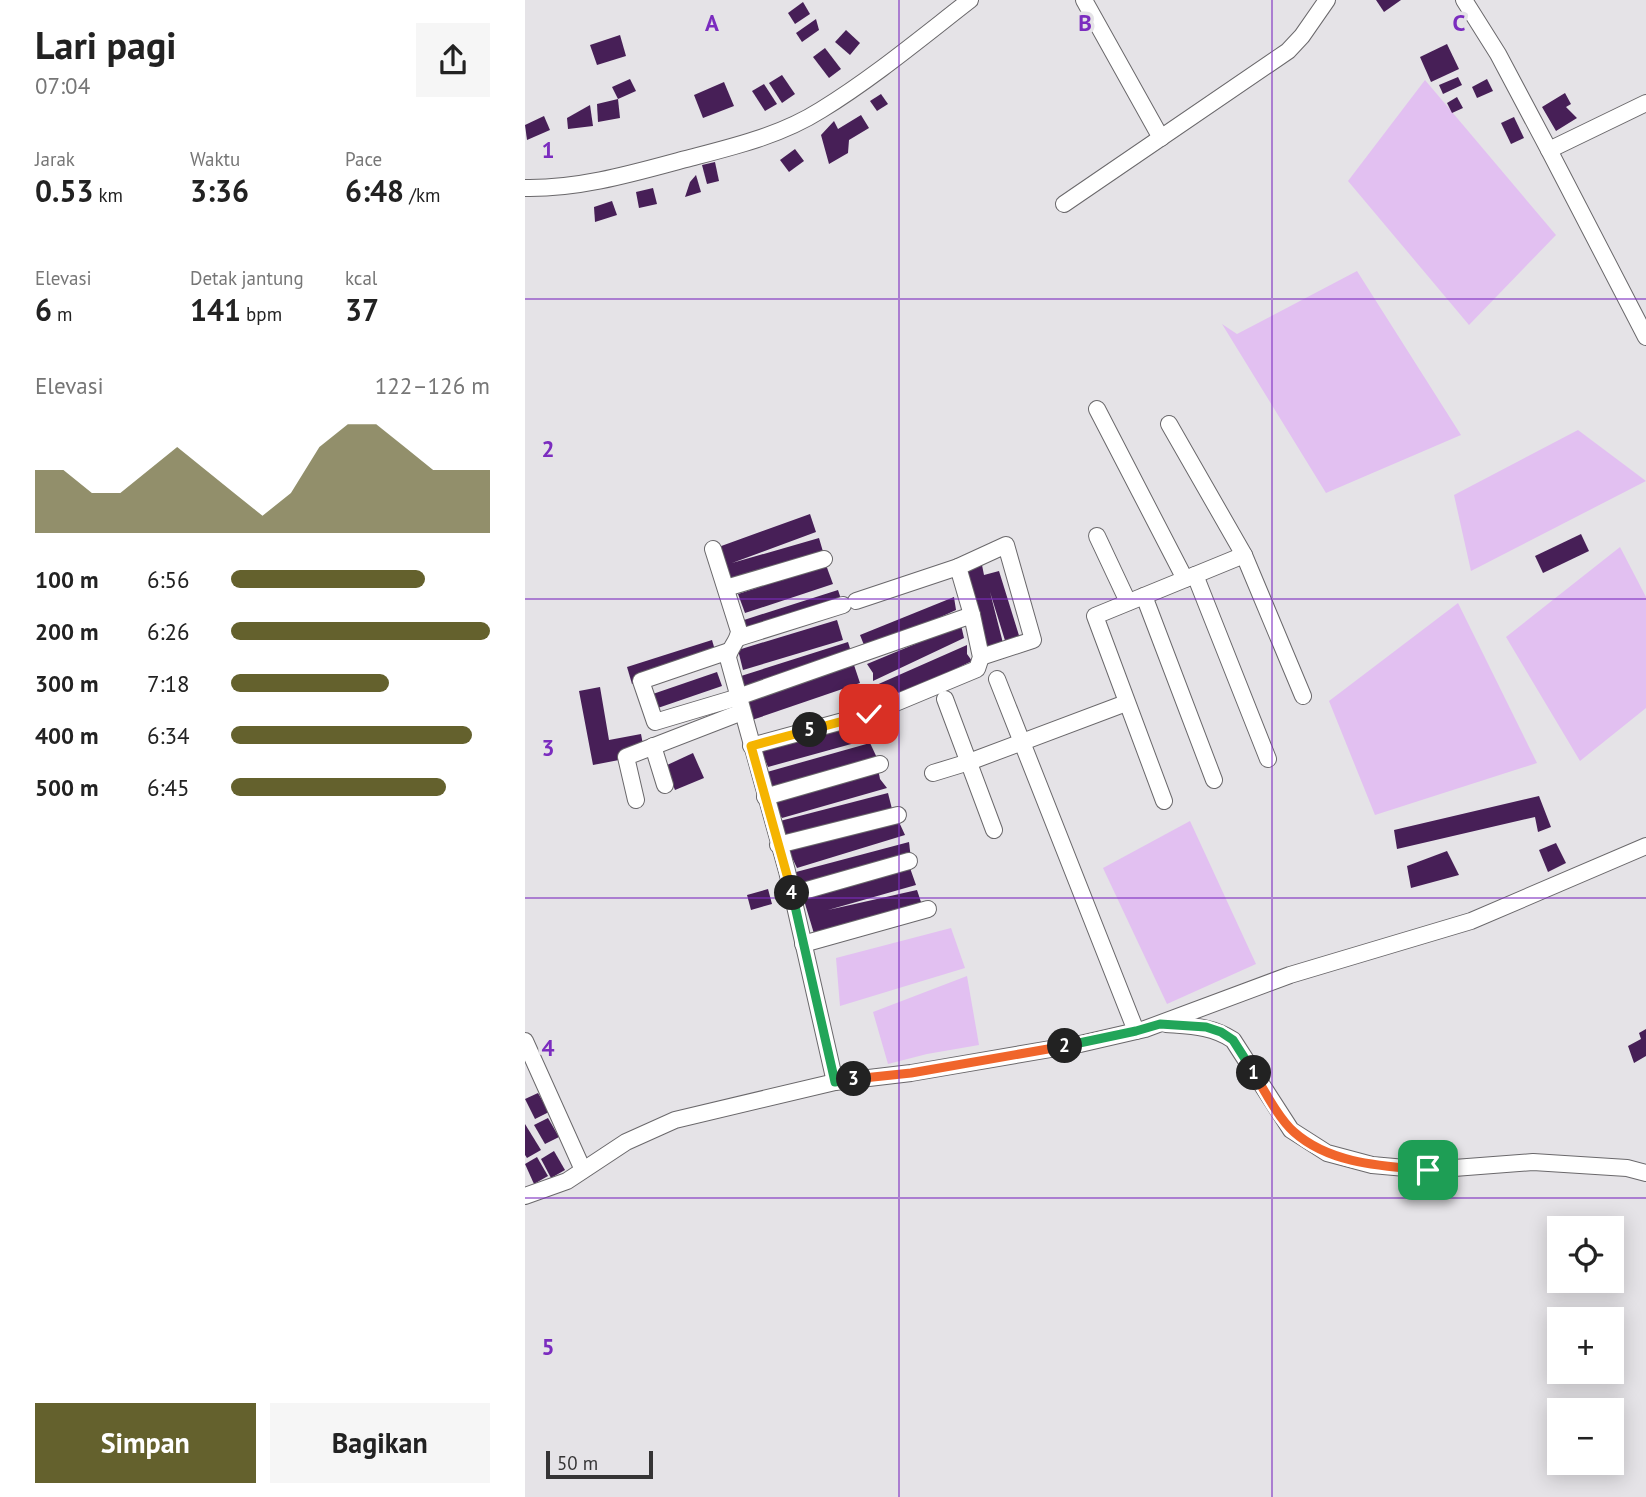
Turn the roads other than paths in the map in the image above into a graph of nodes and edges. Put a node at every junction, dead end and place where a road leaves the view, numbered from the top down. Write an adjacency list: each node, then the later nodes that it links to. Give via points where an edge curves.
1 (970, 0): 8 (street, via 820,111 786,129 636,173 569,186)
2 (1084, 0): 6 (street)
3 (1327, 0): 6 (street, via 1288,51)
4 (1464, 0): 7 (street)
5 (1646, 103): 7 (street)
6 (1161, 138): 9 (street)
7 (1549, 150): 10 (street)
8 (525, 188)
9 (1064, 204)
10 (1646, 337)
11 (1097, 409): 18 (street)
12 (1169, 424): 15 (street)
13 (1097, 537): 21 (street)
14 (713, 550): 19 (street)
15 (1244, 555): 18 (street); 26 (street)
16 (824, 559): 19 (street)
17 (958, 567): 22 (street); 23 (street); 24 (street, via 1006,545 1033,640)
18 (1190, 577): 20 (street); 33 (street)
19 (726, 588): 23 (street, via 737,620)
20 (1144, 596): 21 (street); 37 (street)
21 (1128, 602): 29 (street, via 1095,616)
22 (972, 615): 24 (street); 28 (street)
23 (733, 644): 28 (street, via 728,659); 28 (street, via 641,681 655,722)
24 (981, 657): 32 (street, via 977,669 869,714)
25 (997, 680): 30 (street)
26 (1303, 696)
27 (945, 699): 34 (street)
28 (737, 703): 31 (street); 32 (street)
29 (1126, 703): 30 (street); 41 (street)
30 (1021, 742): 34 (street); 51 (street)
31 (653, 746): 38 (street); 40 (street, via 626,757)
32 (751, 746): 39 (street)
33 (1268, 759)
34 (969, 762): 36 (street); 43 (street)
35 (880, 764): 39 (street)
36 (933, 773)
37 (1214, 780)
38 (665, 785)
39 (765, 797): 44 (street)
40 (636, 800)
41 (1164, 801)
42 (898, 815): 44 (street)
43 (994, 830)
44 (778, 845): 47 (street)
45 (1646, 846): 50 (street, via 1471,921 1290,975)
46 (909, 861): 47 (street)
47 (793, 894): 49 (street)
48 (928, 909): 49 (street)
49 (803, 944): 53 (street)
50 (1160, 1024): 51 (street); 55 (street, via 1206,1027 1233,1040 1291,1130 1327,1153 1372,1165 1428,1170 1533,1162)
51 (1136, 1031): 53 (street, via 911,1073)
52 (525, 1041): 54 (street)
53 (835, 1082): 54 (street, via 675,1119 626,1142)
54 (583, 1170): 56 (street)
55 (1646, 1173)
56 (525, 1196)

